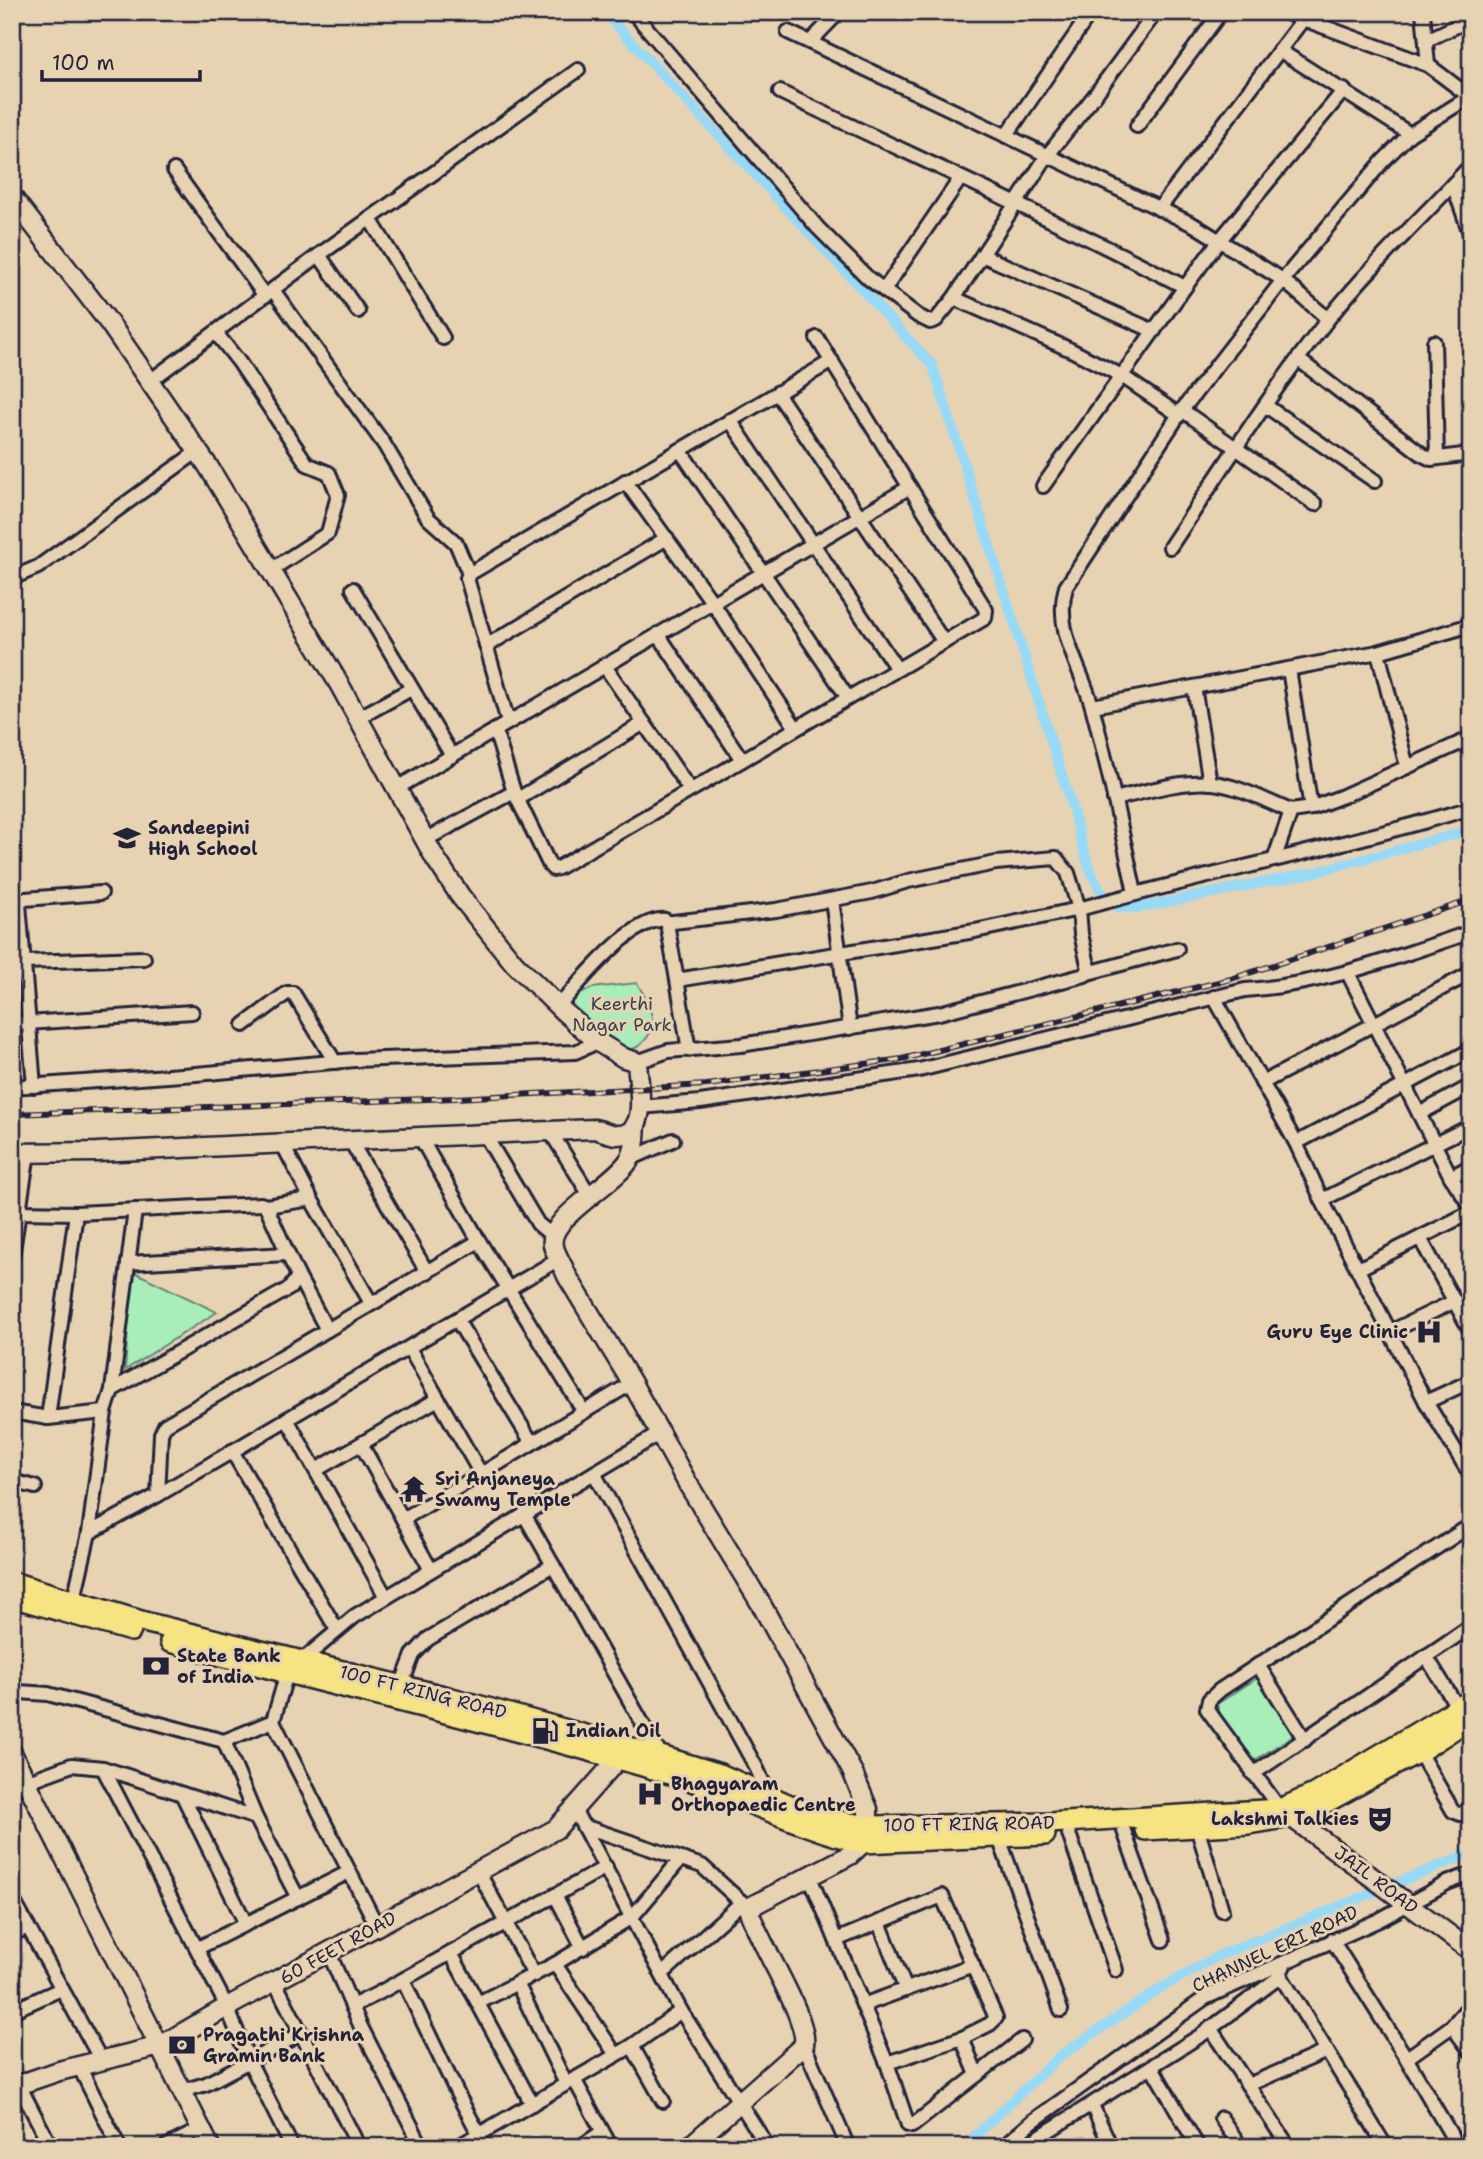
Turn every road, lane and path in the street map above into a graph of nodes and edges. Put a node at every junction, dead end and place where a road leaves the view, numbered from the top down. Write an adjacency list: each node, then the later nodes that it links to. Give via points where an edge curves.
1 (632, 12): 37 (street, via 818,228)
2 (839, 12): 12 (street)
3 (1091, 12): 21 (street)
4 (1156, 12): 22 (street)
5 (1221, 12): 19 (street)
6 (1284, 12): 8 (street)
7 (1423, 12): 11 (street)
8 (1304, 18): 13 (street); 14 (street)
9 (1471, 19): 11 (street)
10 (788, 32): 12 (street)
11 (1427, 40): 14 (street)
12 (810, 42): 21 (street)
13 (1279, 50): 16 (street); 29 (street)
14 (1428, 65): 18 (street)
15 (578, 70): 30 (street)
16 (1343, 90): 20 (street); 32 (street)
17 (780, 92): 25 (street)
18 (1470, 100): 20 (street)
19 (1137, 126)
20 (1410, 134): 35 (street)
21 (1006, 136): 22 (street)
22 (1047, 156): 28 (street); 29 (street)
23 (1471, 164): 26 (street)
24 (174, 170): 38 (street)
25 (960, 179): 28 (street); 37 (street)
26 (1453, 184): 31 (street); 41 (street)
27 (12, 197): 50 (street)
28 (1017, 203): 34 (street); 36 (street)
29 (1159, 209): 32 (street)
30 (370, 219): 33 (street); 44 (street)
31 (1471, 236)
32 (1219, 242): 35 (street); 36 (street)
33 (319, 255): 38 (street); 40 (street)
34 (984, 256): 39 (street); 42 (street)
35 (1283, 280): 41 (street); 53 (street)
36 (1185, 287): 42 (street)
37 (884, 290): 39 (street, via 930,322)
38 (269, 293): 43 (street); 71 (street, via 384,444 428,518 456,543)
39 (954, 298): 49 (street)
40 (358, 311)
41 (1328, 319): 47 (street)
42 (1154, 331): 49 (street)
43 (216, 333): 50 (street); 69 (street, via 307,464 326,471 338,495 328,533)
44 (443, 338)
45 (817, 338): 48 (street)
46 (1434, 342): 59 (street)
47 (1299, 359): 52 (street); 59 (street, via 1423,455)
48 (832, 361): 51 (street); 63 (street)
49 (1122, 376): 53 (street); 62 (street)
50 (150, 381): 57 (street)
51 (777, 393): 54 (street); 65 (street)
52 (1266, 406): 55 (street); 61 (street)
53 (1181, 413): 55 (street); 86 (street, via 1063,596 1065,635)
54 (730, 421): 56 (street); 67 (street)
55 (1236, 448): 64 (street); 68 (street)
56 (680, 450): 60 (street); 70 (street)
57 (198, 451): 69 (street); 72 (street, via 38,567)
58 (1471, 454): 59 (street)
59 (1437, 457)
60 (625, 481): 66 (street); 71 (street)
61 (1376, 481)
62 (1043, 486)
63 (910, 487): 65 (street); 77 (street, via 986,610 985,618)
64 (1315, 504)
65 (860, 516): 67 (street); 77 (street)
66 (667, 538): 74 (street); 78 (street)
67 (814, 543): 70 (street); 81 (street)
68 (1170, 547)
69 (271, 570): 87 (street)
70 (764, 572): 74 (street); 85 (street)
71 (469, 575): 78 (street)
72 (12, 578)
73 (353, 589): 84 (street)
74 (712, 602): 76 (street); 90 (street)
75 (1471, 625): 79 (street)
76 (658, 634): 80 (street); 94 (street)
77 (944, 642): 81 (street)
78 (486, 646): 88 (street)
79 (1378, 652): 82 (street); 95 (street)
80 (604, 665): 88 (street); 89 (street)
81 (897, 669): 85 (street)
82 (1289, 669): 83 (street); 101 (street)
83 (1195, 687): 86 (street); 96 (street)
84 (411, 688): 87 (street); 93 (street)
85 (848, 698): 90 (street)
86 (1093, 706): 100 (street)
87 (358, 718): 97 (street)
88 (508, 722): 91 (street)
89 (644, 723): 98 (street); 99 (street)
90 (796, 728): 94 (street)
91 (495, 730): 93 (street); 99 (street)
92 (1471, 738): 95 (street)
93 (452, 756): 97 (street)
94 (742, 760): 98 (street)
95 (1407, 767): 101 (street)
96 (1210, 783): 100 (street); 103 (street, via 1227,785)
97 (397, 788): 104 (street)
98 (690, 790): 99 (street, via 553,869)
99 (516, 796): 104 (street)
100 (1114, 799): 107 (street)
101 (1311, 808): 103 (street)
102 (1471, 808): 105 (street)
103 (1291, 811): 105 (street)
104 (425, 840): 121 (street, via 487,931)
105 (1275, 860): 107 (street)
106 (101, 893): 115 (street, via 21,901)
107 (1135, 893): 109 (street)
108 (832, 900): 109 (street, via 984,865 1056,858 1068,873); 110 (street); 113 (street)
109 (1079, 909): 113 (street); 116 (street)
110 (669, 923): 119 (street); 121 (street, via 651,920 622,939)
111 (1471, 932): 117 (street)
112 (1177, 949): 116 (street)
113 (840, 954): 119 (street); 127 (street)
114 (144, 958): 115 (street)
115 (24, 962): 123 (street)
116 (1088, 973): 127 (street, via 939,1013)
117 (1348, 973): 120 (street); 125 (street)
118 (1471, 973): 125 (street)
119 (677, 980): 129 (street)
120 (1214, 997): 133 (street); 139 (street, via 919,1070 700,1102)
121 (558, 1007): 128 (street)
122 (192, 1012): 123 (street)
123 (29, 1023): 124 (street); 134 (street)
124 (12, 1024)
125 (1375, 1024): 133 (street); 135 (street)
126 (244, 1025): 131 (street, via 293,993)
127 (850, 1028): 129 (street)
128 (597, 1042): 131 (street, via 575,1052); 132 (street)
129 (689, 1049): 132 (street)
130 (1471, 1050): 135 (street)
131 (335, 1062): 134 (street)
132 (637, 1062): 139 (street)
133 (1262, 1083): 147 (street)
134 (34, 1086): 137 (street)
135 (1405, 1086): 138 (street); 147 (street)
136 (1471, 1086): 138 (street)
137 (12, 1087)
138 (1419, 1114): 148 (street)
139 (638, 1116): 141 (street, via 633,1130 617,1135 594,1129); 150 (street)
140 (1471, 1126): 148 (street)
141 (550, 1131): 142 (street); 153 (street)
142 (485, 1135): 143 (street); 161 (street, via 538,1224)
143 (420, 1137): 144 (street); 163 (street)
144 (350, 1139): 146 (street); 169 (street)
145 (673, 1140): 150 (street)
146 (282, 1143): 149 (street); 154 (street)
147 (1296, 1143): 155 (street)
148 (1434, 1145): 152 (street); 155 (street)
149 (20, 1153): 159 (street)
150 (630, 1159): 153 (street)
151 (1471, 1166): 152 (street)
152 (1451, 1177): 158 (street)
153 (591, 1197): 161 (street, via 564,1219)
154 (311, 1199): 156 (street); 173 (street)
155 (1322, 1200): 168 (street)
156 (266, 1206): 157 (street); 164 (street)
157 (135, 1210): 160 (street); 167 (street)
158 (1471, 1210): 162 (street)
159 (19, 1212): 160 (street); 165 (street)
160 (76, 1213): 187 (street)
161 (554, 1237): 166 (street)
162 (1420, 1238): 168 (street); 172 (street)
163 (479, 1241): 169 (street); 171 (street)
164 (287, 1255): 167 (street); 170 (street)
165 (12, 1257)
166 (559, 1259): 171 (street); 180 (street)
167 (128, 1263): 181 (street)
168 (1358, 1269): 176 (street)
169 (427, 1272): 173 (street)
170 (298, 1276): 175 (street); 181 (street, via 290,1288)
171 (509, 1290): 174 (street); 186 (street)
172 (1455, 1301): 176 (street); 177 (street)
173 (371, 1303): 175 (street)
174 (457, 1320): 178 (street); 190 (street)
175 (327, 1330): 200 (street, via 165,1426)
176 (1391, 1332): 183 (street)
177 (1471, 1332)
178 (409, 1348): 182 (street); 188 (street)
179 (1471, 1381): 183 (street)
180 (632, 1383): 186 (street); 189 (street)
181 (112, 1391): 185 (street)
182 (438, 1398): 191 (street); 196 (street)
183 (1426, 1402): 193 (street)
184 (12, 1412): 187 (street)
185 (105, 1412): 187 (street); 204 (street)
186 (584, 1412): 190 (street)
187 (48, 1418)
188 (287, 1419): 192 (street); 194 (street)
189 (659, 1434): 195 (street); 238 (street, via 798,1668 852,1771 868,1809)
190 (532, 1443): 196 (street)
191 (361, 1444): 194 (street); 202 (street)
192 (232, 1451): 200 (street); 212 (street)
193 (1467, 1461): 197 (street)
194 (316, 1470): 209 (street)
195 (594, 1472): 201 (street); 230 (street)
196 (481, 1474): 202 (street)
197 (1471, 1476)
198 (12, 1481): 199 (street)
199 (35, 1488)
200 (158, 1496): 204 (street)
201 (524, 1514): 205 (street); 206 (street)
202 (403, 1518): 206 (street)
203 (1471, 1525): 214 (street)
204 (89, 1533): 210 (street)
205 (553, 1565): 216 (street, via 428,1639 413,1655); 225 (street)
206 (431, 1570): 209 (street)
207 (12, 1582): 210 (main road, 100 FT RING ROAD)
208 (12, 1597): 215 (main road, 100 FT RING ROAD)
209 (386, 1597): 212 (street)
210 (74, 1599): 215 (main road, 100 FT RING ROAD)
211 (1471, 1626): 213 (street)
212 (337, 1630): 215 (street)
213 (1426, 1656): 218 (street); 220 (street)
214 (1258, 1665): 220 (street); 227 (street, via 1220,1690 1207,1709)
215 (294, 1667): 216 (main road, 100 FT RING ROAD); 219 (street); 224 (main road, 100 FT RING ROAD, via 464,1716)
216 (401, 1686): 224 (main road, 100 FT RING ROAD, via 513,1714)
217 (12, 1694): 221 (street, via 48,1694)
218 (1466, 1709): 223 (main road, 100 FT RING ROAD); 233 (main road, 100 FT RING ROAD)
219 (273, 1721): 221 (street); 244 (street)
220 (1305, 1740): 227 (street)
221 (224, 1741): 234 (street)
222 (12, 1752): 228 (street)
223 (1419, 1752): 231 (street, via 1453,1811 1460,1814); 233 (main road, 100 FT RING ROAD, via 1316,1808)
224 (623, 1754): 225 (main road, 100 FT RING ROAD); 232 (street, 60 FEET ROAD); 238 (main road, 100 FT RING ROAD, via 834,1836)
225 (661, 1756): 230 (main road, 100 FT RING ROAD, via 720,1774)
226 (103, 1768): 228 (street, via 72,1766); 229 (street); 263 (street)
227 (1253, 1774): 233 (street)
228 (19, 1784): 293 (street)
229 (182, 1794): 234 (street); 256 (street)
230 (769, 1796): 238 (main road, 100 FT RING ROAD)
231 (1471, 1808)
232 (574, 1809): 235 (street); 243 (street, 60 FEET ROAD, via 556,1829)
233 (1286, 1813): 236 (main road, 100 FT RING ROAD, via 1249,1824); 238 (main road, 100 FT RING ROAD); 250 (street, JAIL ROAD)
234 (256, 1818): 249 (street)
235 (583, 1826): 241 (street); 242 (street)
236 (1197, 1827): 237 (main road, 100 FT RING ROAD); 252 (street)
237 (1124, 1831): 239 (main road, 100 FT RING ROAD); 261 (street)
238 (865, 1834): 240 (main road, 100 FT RING ROAD); 246 (street, via 850,1855)
239 (1069, 1834): 240 (main road, 100 FT RING ROAD); 271 (street)
240 (999, 1838): 284 (street)
241 (680, 1860): 251 (street, via 702,1866); 253 (street)
242 (606, 1867): 247 (street); 253 (street)
243 (478, 1871): 255 (street); 257 (street, 60 FEET ROAD)
244 (349, 1872): 249 (street); 257 (street)
245 (1471, 1874): 250 (street, CHANNEL ERI ROAD)
246 (810, 1877): 251 (street); 260 (street)
247 (555, 1895): 255 (street); 264 (street)
248 (12, 1898): 258 (street)
249 (298, 1898): 256 (street)
250 (1402, 1900): 262 (street, CHANNEL ERI ROAD); 265 (street, JAIL ROAD)
251 (745, 1905): 272 (street); 292 (street, via 793,2004 806,2037)
252 (1222, 1910)
253 (632, 1917): 264 (street); 272 (street)
254 (879, 1922): 260 (street); 269 (street, via 942,1896); 278 (street)
255 (506, 1923): 267 (street); 273 (street)
256 (246, 1924): 263 (street)
257 (377, 1926): 266 (street, 60 FEET ROAD)
258 (28, 1927): 259 (street); 277 (street)
259 (12, 1934)
260 (836, 1940): 282 (street)
261 (1163, 1940)
262 (1332, 1940): 270 (street, CHANNEL ERI ROAD); 298 (street)
263 (198, 1948): 283 (street)
264 (583, 1948): 268 (street)
265 (1471, 1951)
266 (329, 1953): 275 (street, 60 FEET ROAD); 281 (street)
267 (451, 1953): 274 (street); 279 (street)
268 (555, 1964): 273 (street); 297 (street)
269 (972, 1965): 278 (street); 290 (street, via 996,2018)
270 (1283, 1969): 288 (street); 295 (street); 331 (street, CHANNEL ERI ROAD, via 1205,1998)
271 (1116, 1970)
272 (662, 1974): 286 (street)
273 (534, 1975): 276 (street)
274 (402, 1980): 281 (street); 316 (street)
275 (275, 1982): 283 (street, 60 FEET ROAD); 289 (street)
276 (517, 1983): 279 (street); 305 (street)
277 (61, 1989): 285 (street); 299 (street)
278 (906, 1990): 282 (street)
279 (478, 2003): 310 (street)
280 (1471, 2004): 287 (street)
281 (352, 2006): 324 (street)
282 (863, 2006): 301 (street)
283 (227, 2007): 293 (street, 60 FEET ROAD); 300 (street)
284 (1061, 2010)
285 (12, 2011)
286 (681, 2011): 294 (street); 311 (street)
287 (1452, 2026): 296 (street); 298 (street)
288 (1210, 2028): 303 (street); 306 (street)
289 (302, 2033): 300 (street); 323 (street)
290 (962, 2038): 301 (street); 304 (street)
291 (1022, 2040): 304 (street)
292 (804, 2045): 311 (street); 330 (street)
293 (160, 2046): 299 (street, 60 FEET ROAD); 308 (street)
294 (632, 2046): 297 (street); 309 (street)
295 (1327, 2051): 306 (street); 337 (street)
296 (1471, 2052)
297 (615, 2055): 305 (street)
298 (1407, 2058): 338 (street)
299 (101, 2060): 302 (street, 60 FEET ROAD)
300 (249, 2061): 308 (street); 322 (street)
301 (887, 2063): 304 (street, via 910,2126)
302 (79, 2066): 307 (street, 60 FEET ROAD); 319 (street)
303 (1152, 2067): 312 (street); 334 (street)
304 (976, 2075)
305 (570, 2081): 310 (street); 315 (street)
306 (1248, 2085): 336 (street)
307 (16, 2086): 318 (street)
308 (182, 2091): 314 (street)
309 (663, 2101)
310 (532, 2104): 316 (street)
311 (739, 2104): 328 (street); 329 (street)
312 (1092, 2105): 317 (street); 333 (street)
313 (1221, 2118): 335 (street)
314 (201, 2129): 320 (street); 321 (street)
315 (602, 2132): 326 (street); 327 (street)
316 (479, 2134): 325 (street)
317 (1039, 2143): 332 (street)
318 (51, 2147)
319 (119, 2147)
320 (164, 2147)
321 (210, 2147)
322 (292, 2147)
323 (359, 2147)
324 (422, 2147)
325 (457, 2147)
326 (580, 2147)
327 (611, 2147)
328 (689, 2147)
329 (768, 2147)
330 (848, 2147)
331 (1003, 2147)
332 (1023, 2147)
333 (1111, 2147)
334 (1198, 2147)
335 (1241, 2147)
336 (1289, 2147)
337 (1385, 2147)
338 (1458, 2147)

